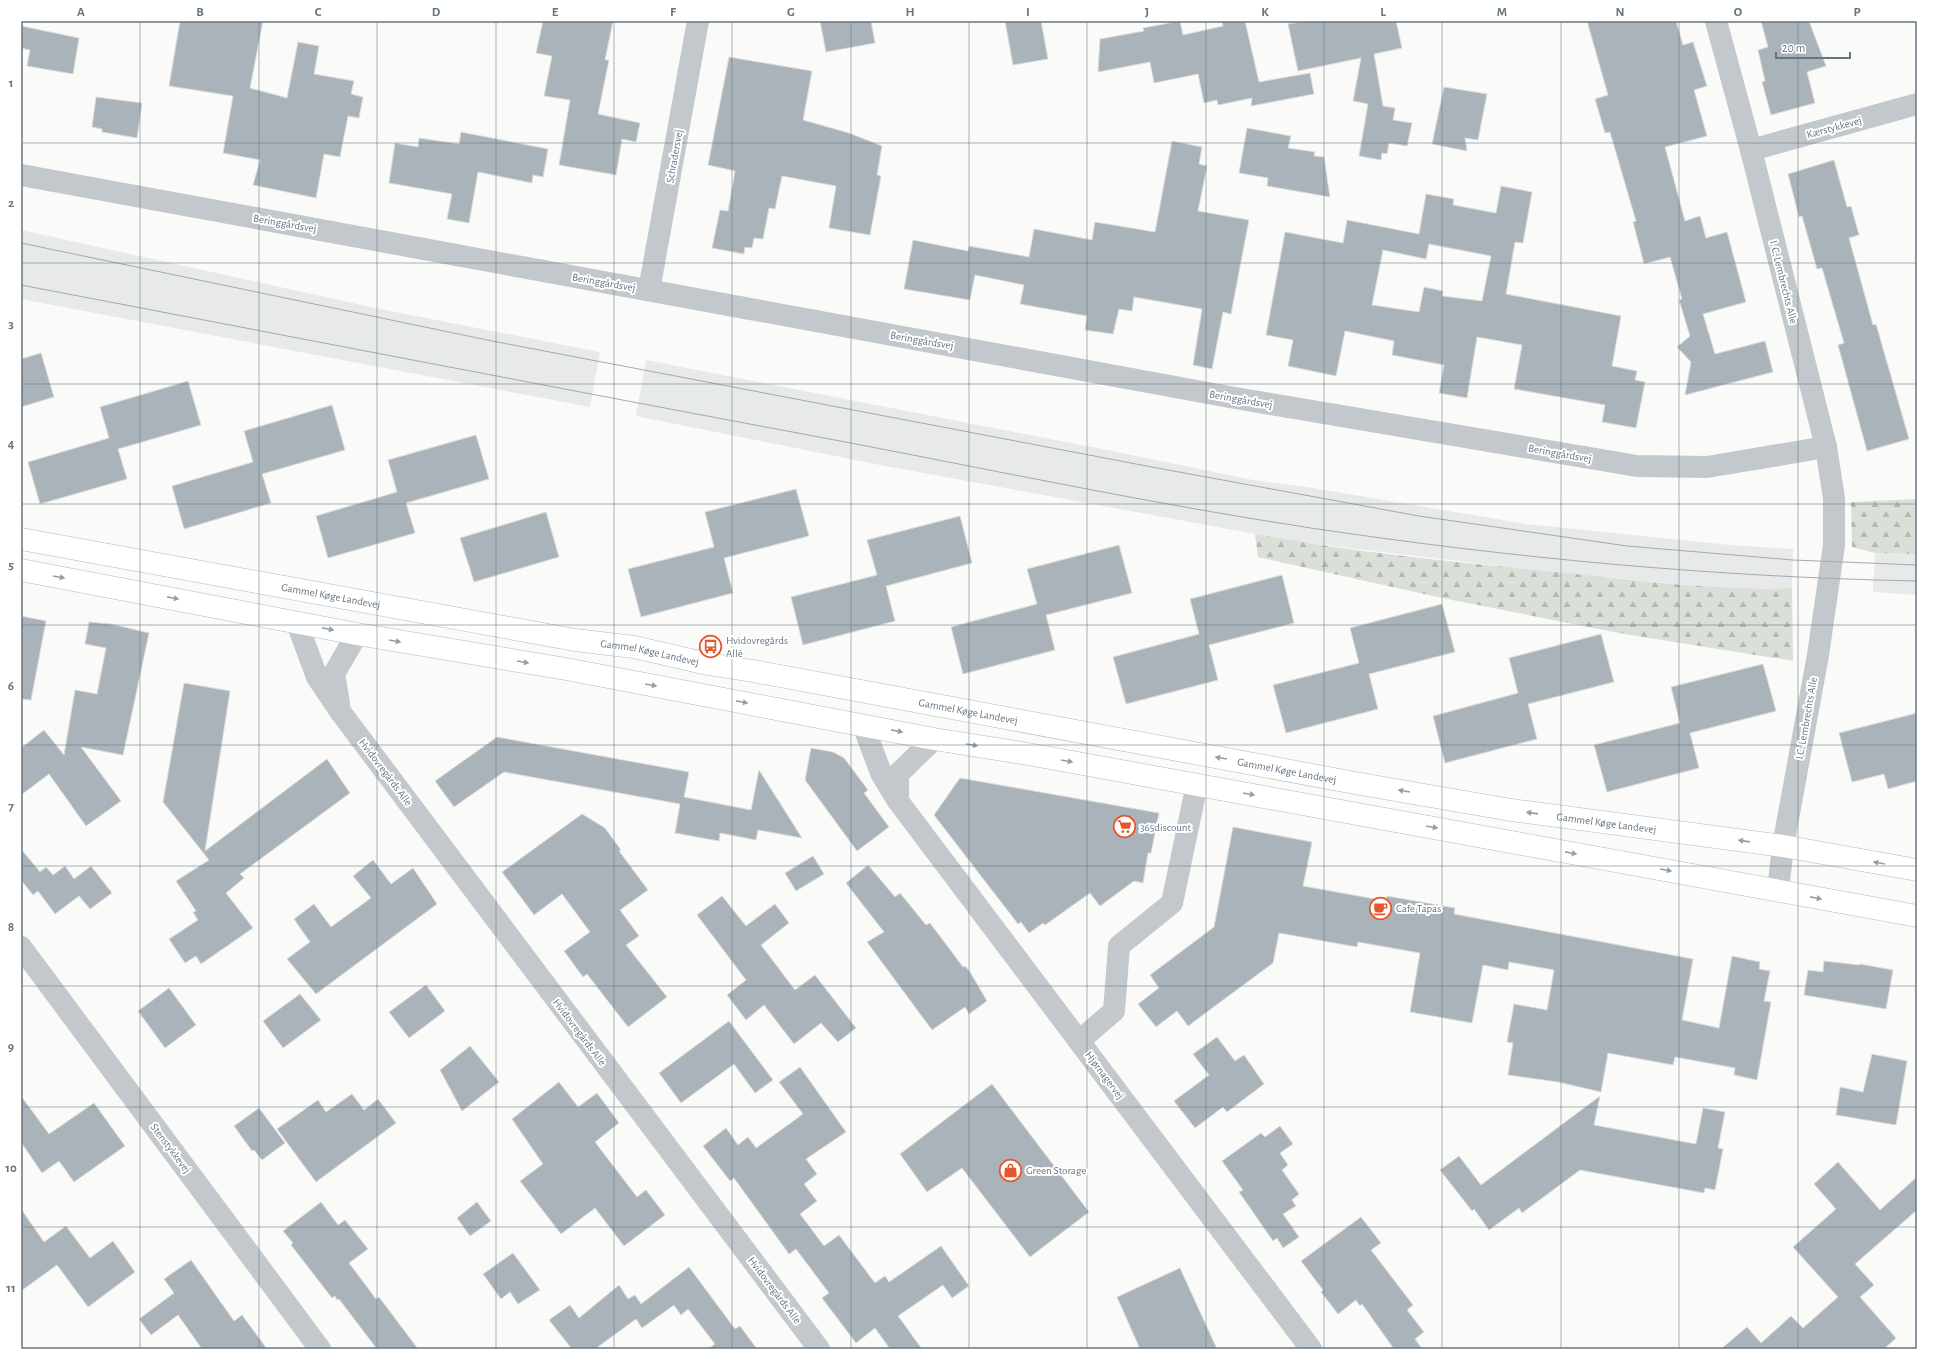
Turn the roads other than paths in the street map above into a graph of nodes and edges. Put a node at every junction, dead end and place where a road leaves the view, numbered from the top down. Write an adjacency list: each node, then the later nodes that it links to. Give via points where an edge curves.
1 (698, 21): 6 (street, Schradersvej)
2 (1716, 21): 4 (street, I. C. Lembrechts Alle)
3 (1917, 104): 4 (street, Kærstykkevej)
4 (1751, 150): 7 (street, I. C. Lembrechts Alle)
5 (21, 175): 6 (street, Beringgårdsvej)
6 (649, 290): 7 (street, Beringgårdsvej, via 1235,398 1637,466 1707,467)
7 (1826, 447): 9 (street, I. C. Lembrechts Alle, via 1834,498)
8 (21, 539): 18 (main road, Gammel Køge Landevej, one-way to 8, via 1511,810 1355,783 708,664 634,647 575,640)
9 (1834, 546): 18 (street, I.C. Lembrechts Alle, via 1818,655)
10 (21, 570): 11 (main road, one-way to 11)
11 (297, 623): 12 (main road, one-way to 12); 13 (street, Hvidovregårds Alle, via 317,676)
12 (357, 634): 13 (street, Hvidovregårds Alle, via 334,674); 14 (main road, one-way to 14)
13 (342, 714): 25 (street, Hvidovregårds Alle)
14 (863, 725): 15 (main road, one-way to 15); 17 (street, Hjørnagervej, via 880,773)
15 (934, 739): 16 (main road, one-way to 16); 17 (street, via 898,774)
16 (1197, 784): 20 (main road, one-way to 20); 23 (street, via 1172,903 1119,946 1114,1012)
17 (898, 801): 23 (street, Hjørnagervej)
18 (1783, 846): 19 (main road, Gammel Køge Landevej, one-way to 18); 20 (street, I.C. Lembrechts Alle)
19 (1917, 870)
20 (1778, 890): 21 (main road, one-way to 21)
21 (1917, 916)
22 (21, 947): 24 (street, Stenstykkevej)
23 (1079, 1041): 26 (street, Hjørnagervej)
24 (320, 1349)
25 (819, 1349)
26 (1311, 1349)

